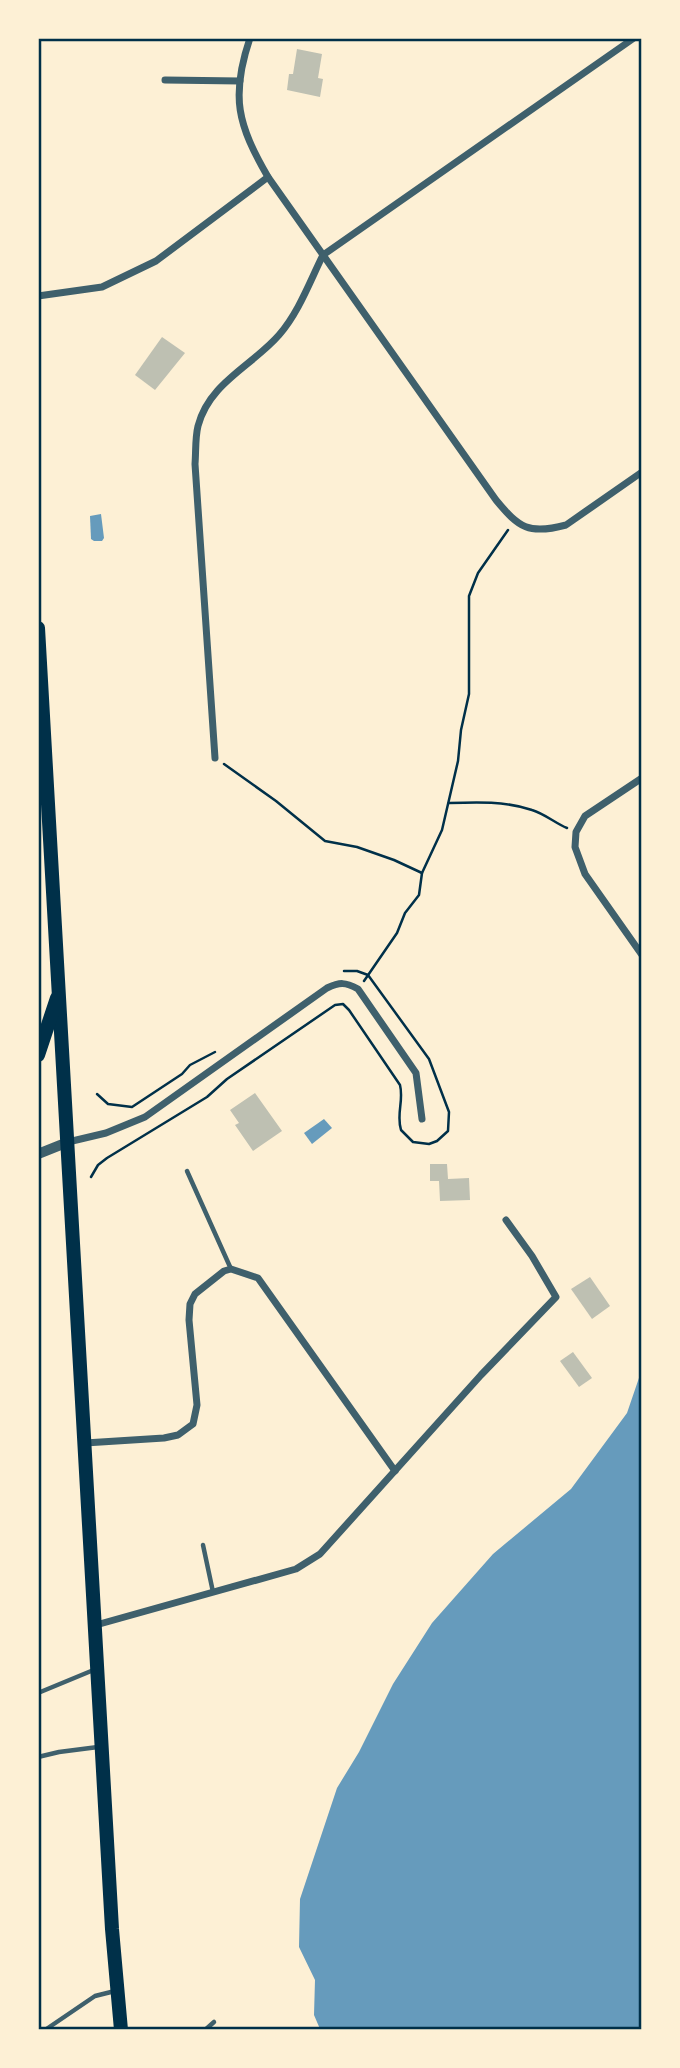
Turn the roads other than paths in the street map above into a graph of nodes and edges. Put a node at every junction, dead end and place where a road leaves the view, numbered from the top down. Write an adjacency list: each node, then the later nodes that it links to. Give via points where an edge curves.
1 (250, 38): 4 (street)
2 (634, 38): 6 (street)
3 (165, 80): 4 (street)
4 (240, 81): 5 (street, via 238,103 245,134)
5 (268, 177): 6 (street); 7 (street, via 156,261 102,287)
6 (323, 255): 8 (street, via 514,522 530,529 566,525); 10 (street, via 279,334 220,386 205,406 197,428 195,464)
7 (38, 296)
8 (642, 472)
9 (38, 628): 13 (main road)
10 (215, 758)
11 (642, 778): 12 (street, via 585,816 576,832 575,847 589,880)
12 (642, 955)
13 (59, 990): 14 (main road); 16 (main road)
14 (38, 1055)
15 (422, 1119): 16 (street, via 416,1073 358,989 339,983 145,1117)
16 (68, 1142): 17 (street); 21 (main road)
17 (38, 1154)
18 (187, 1171): 20 (lane)
19 (506, 1220): 22 (street, via 556,1297)
20 (230, 1269): 21 (street, via 195,1294 190,1304 197,1405 193,1424 164,1438); 22 (street, via 258,1278)
21 (85, 1443): 25 (main road)
22 (395, 1471): 24 (street, via 320,1554 296,1569)
23 (203, 1545): 24 (lane)
24 (213, 1593): 25 (street)
25 (96, 1625): 26 (main road)
26 (98, 1668): 27 (lane); 28 (main road)
27 (38, 1693)
28 (102, 1747): 29 (lane); 30 (main road)
29 (38, 1757)
30 (116, 1991): 32 (lane, via 95,1996); 33 (main road)
31 (214, 2022): 34 (lane)
32 (45, 2029)
33 (121, 2029)
34 (205, 2029)

